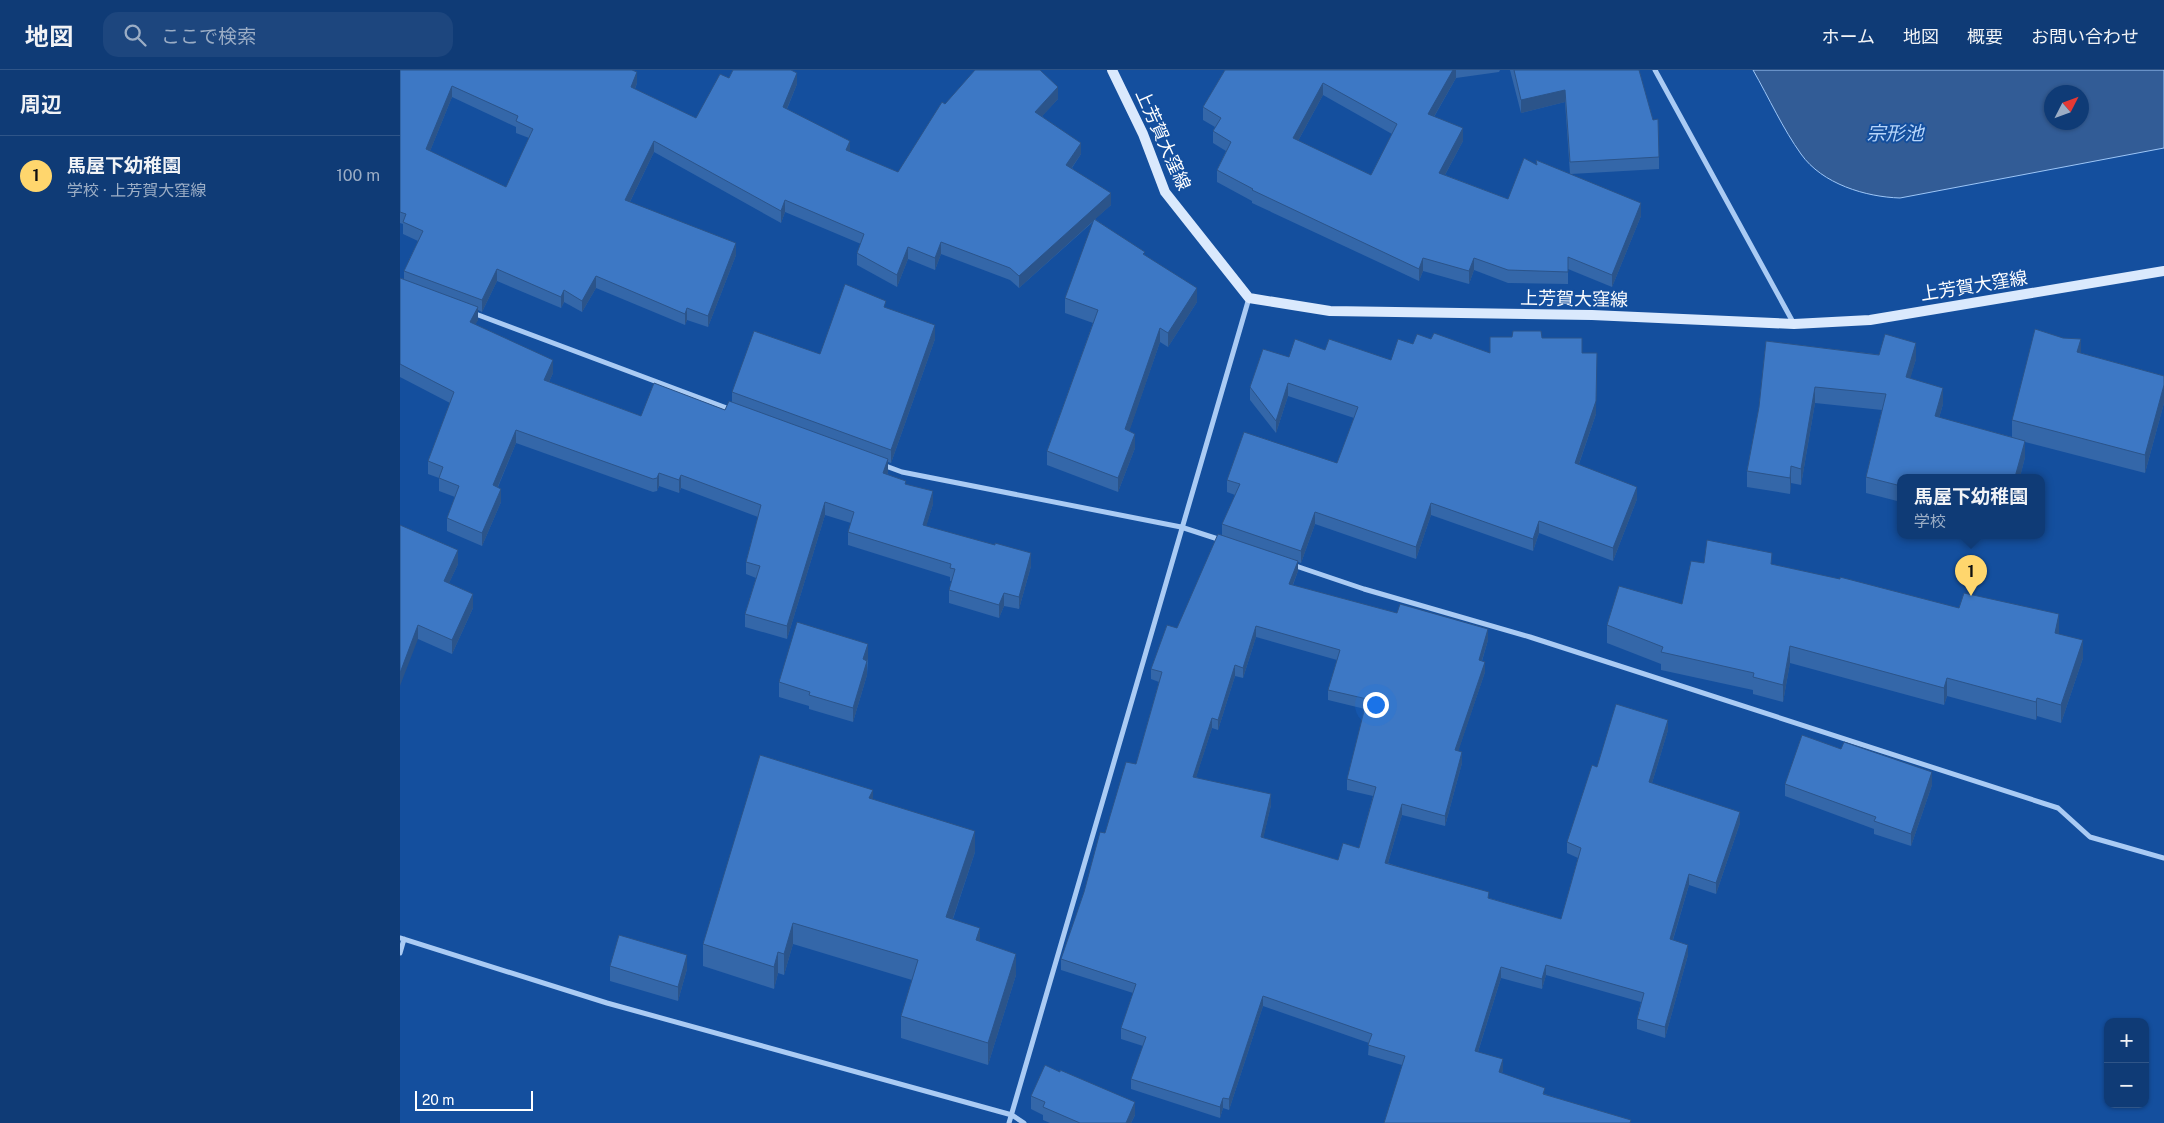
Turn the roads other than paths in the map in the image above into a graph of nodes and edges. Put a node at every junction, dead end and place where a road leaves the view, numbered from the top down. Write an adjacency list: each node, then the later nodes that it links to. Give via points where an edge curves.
1 (1112, 70): 4 (main road, 上芳賀大窪線, via 1143,134 1165,192)
2 (1655, 70): 6 (street)
3 (2164, 271): 6 (main road, 上芳賀大窪線, via 1870,320)
4 (1249, 298): 6 (main road, 上芳賀大窪線, via 1330,311 1592,315); 9 (street)
5 (465, 310): 7 (street)
6 (1794, 324)
7 (741, 414)
8 (875, 462): 9 (street, via 902,472)
9 (1181, 527): 10 (street); 15 (street)
10 (1227, 542)
11 (1291, 564): 12 (street, via 1364,589 1530,637 2058,808 2090,837)
12 (2164, 858)
13 (402, 938): 14 (street); 15 (street, via 607,1004)
14 (400, 953)
15 (1012, 1115): 16 (street); 17 (street)
16 (1009, 1123)
17 (1024, 1123)

